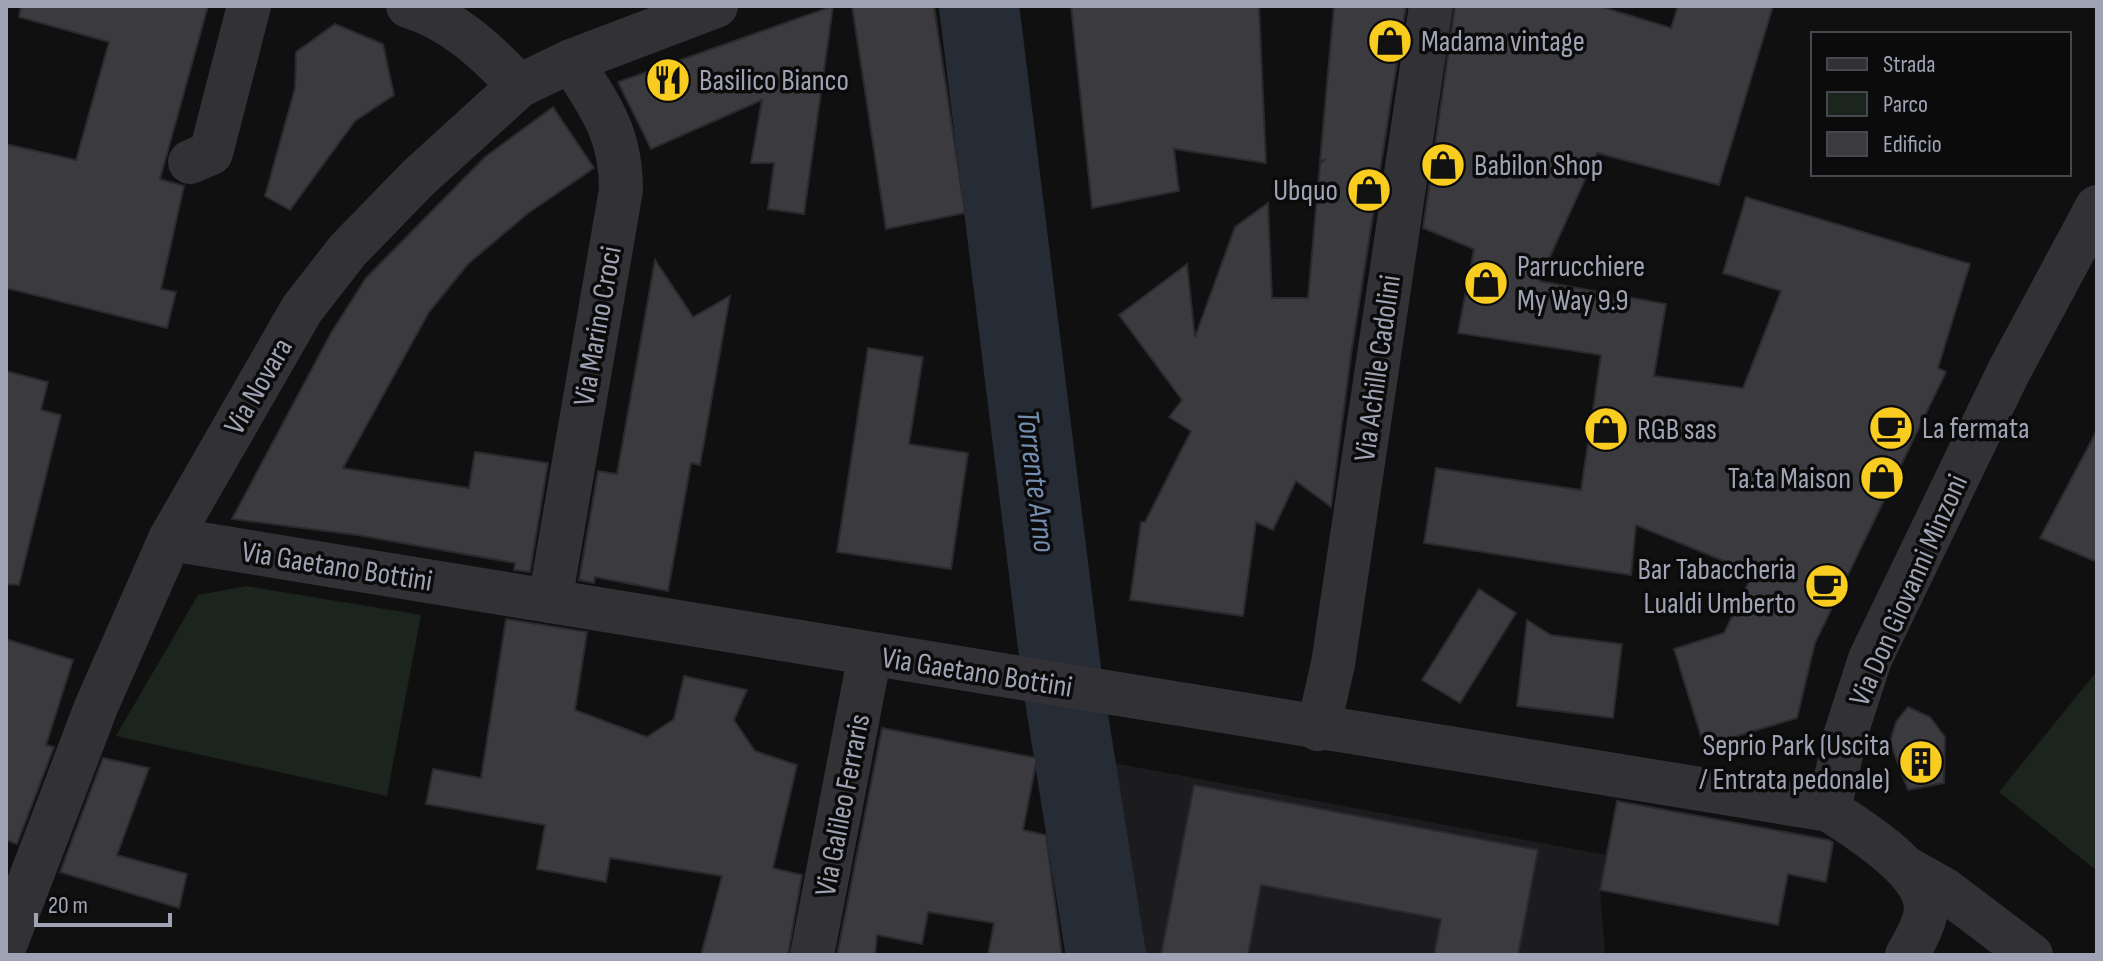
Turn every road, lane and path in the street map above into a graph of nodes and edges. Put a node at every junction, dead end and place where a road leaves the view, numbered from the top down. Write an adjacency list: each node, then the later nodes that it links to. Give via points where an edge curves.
1 (249, 6): 7 (street, via 211,153)
2 (408, 6): 6 (street, via 431,13 483,47)
3 (716, 6): 5 (street, Via Novara)
4 (1431, 6): 12 (street, Via Achille Cadolini, via 1333,664)
5 (571, 61): 6 (street, Via Novara); 10 (street, Via Marino Croci, via 604,112 621,156 621,190)
6 (519, 86): 9 (street, Via Novara, via 408,188 348,250 302,309)
7 (190, 162)
8 (2097, 207): 13 (street, Via Don Giovanni Minzoni, via 2009,371 1870,659)
9 (170, 539): 10 (street, Via Gaetano Bottini); 15 (street, Via Novara, via 96,707)
10 (550, 601): 11 (street, Via Gaetano Bottini)
11 (870, 654): 12 (street, Via Gaetano Bottini); 16 (street, Via Galileo Ferraris)
12 (1318, 729): 13 (street, Via Gaetano Bottini)
13 (1829, 810): 14 (street)
14 (1906, 868): 17 (street, via 1922,893 1926,913); 18 (street, via 1945,890)
15 (6, 943)
16 (812, 955)
17 (1907, 955)
18 (2031, 955)

